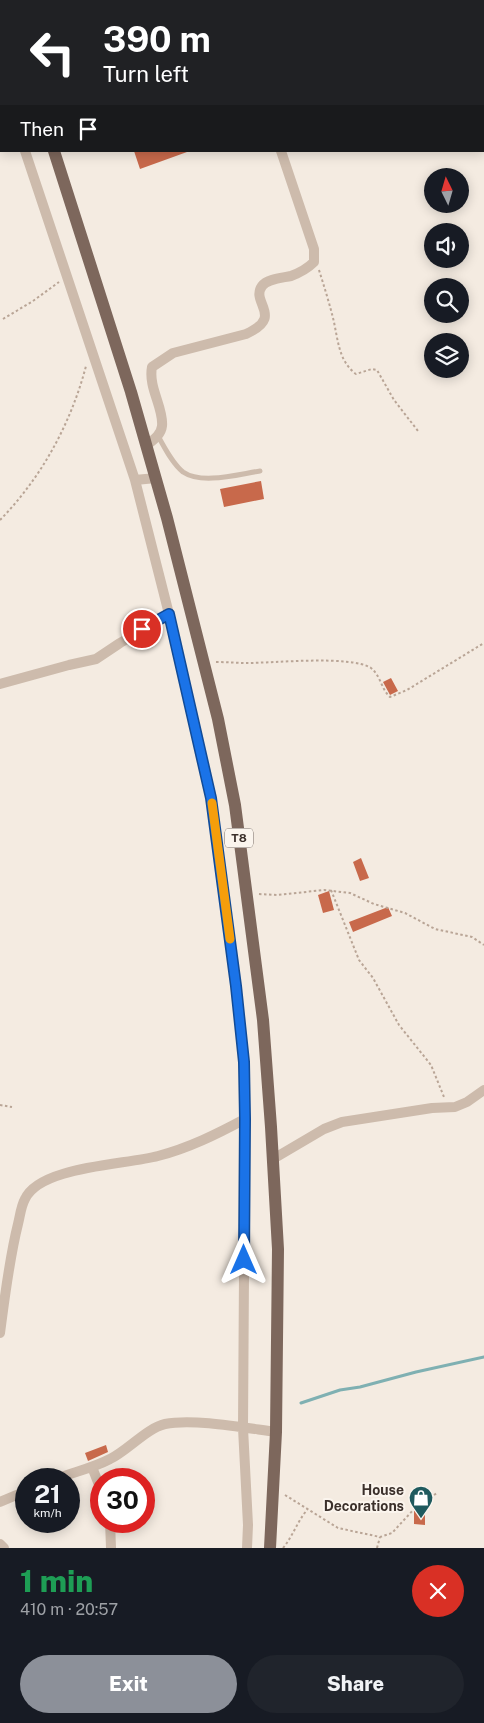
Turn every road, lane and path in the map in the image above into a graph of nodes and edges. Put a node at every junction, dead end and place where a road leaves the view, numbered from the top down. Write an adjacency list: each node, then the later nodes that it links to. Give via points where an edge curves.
1 (25, 152): 5 (street)
2 (54, 152): 10 (main road, T8)
3 (281, 152): 9 (street, via 314,249 314,262 292,275 263,284 260,295 265,319 257,329 173,353 152,367 151,382 162,427)
4 (319, 268): 8 (path, via 345,364 356,374 377,370)
5 (66, 276): 6 (path, via 46,293); 7 (street)
6 (3, 319)
7 (90, 349): 13 (street); 14 (path, via 79,393 63,432 38,474)
8 (418, 432)
9 (158, 436): 10 (street); 11 (lane, via 172,460 193,476 214,478)
10 (147, 445): 12 (main road, T8)
11 (260, 471)
12 (156, 478): 13 (street); 17 (main road, T8)
13 (135, 480): 15 (street)
14 (0, 520)
15 (169, 614): 18 (street, via 96,659); 26 (street, via 211,798 236,986 244,1062)
16 (484, 643): 17 (path, via 390,697 373,670 356,662)
17 (204, 662): 20 (main road, T8, via 235,805)
18 (0, 684)
19 (331, 890): 20 (path, via 278,895); 21 (path, via 350,893 405,913 435,929 472,937); 25 (path, via 359,960 396,1020 432,1065)
20 (246, 893): 27 (main road, T8, via 263,1020)
21 (484, 945)
22 (484, 1090): 25 (street, via 461,1106)
23 (0, 1105): 24 (path)
24 (12, 1107)
25 (449, 1108): 27 (street, via 342,1122)
26 (245, 1119): 28 (street, via 204,1141 158,1156 80,1169 35,1186 24,1199 10,1257); 29 (street)
27 (273, 1159): 30 (main road, T8, via 278,1249)
28 (0, 1333)
29 (243, 1428): 30 (street); 31 (street, via 165,1424 155,1427 111,1459); 43 (street)
30 (276, 1432): 33 (main road, T8)
31 (92, 1467): 32 (street)
32 (80, 1471)
33 (273, 1487): 37 (path); 44 (main road, T8)
34 (437, 1493): 39 (path, via 415,1508 392,1533)
35 (15, 1496): 36 (street)
36 (0, 1502)
37 (307, 1509): 39 (path, via 338,1528); 45 (path)
38 (110, 1533): 42 (street)
39 (380, 1537): 46 (path)
40 (0, 1544): 41 (street)
41 (4, 1548)
42 (111, 1548)
43 (247, 1548)
44 (270, 1548)
45 (283, 1548)
46 (377, 1548)

